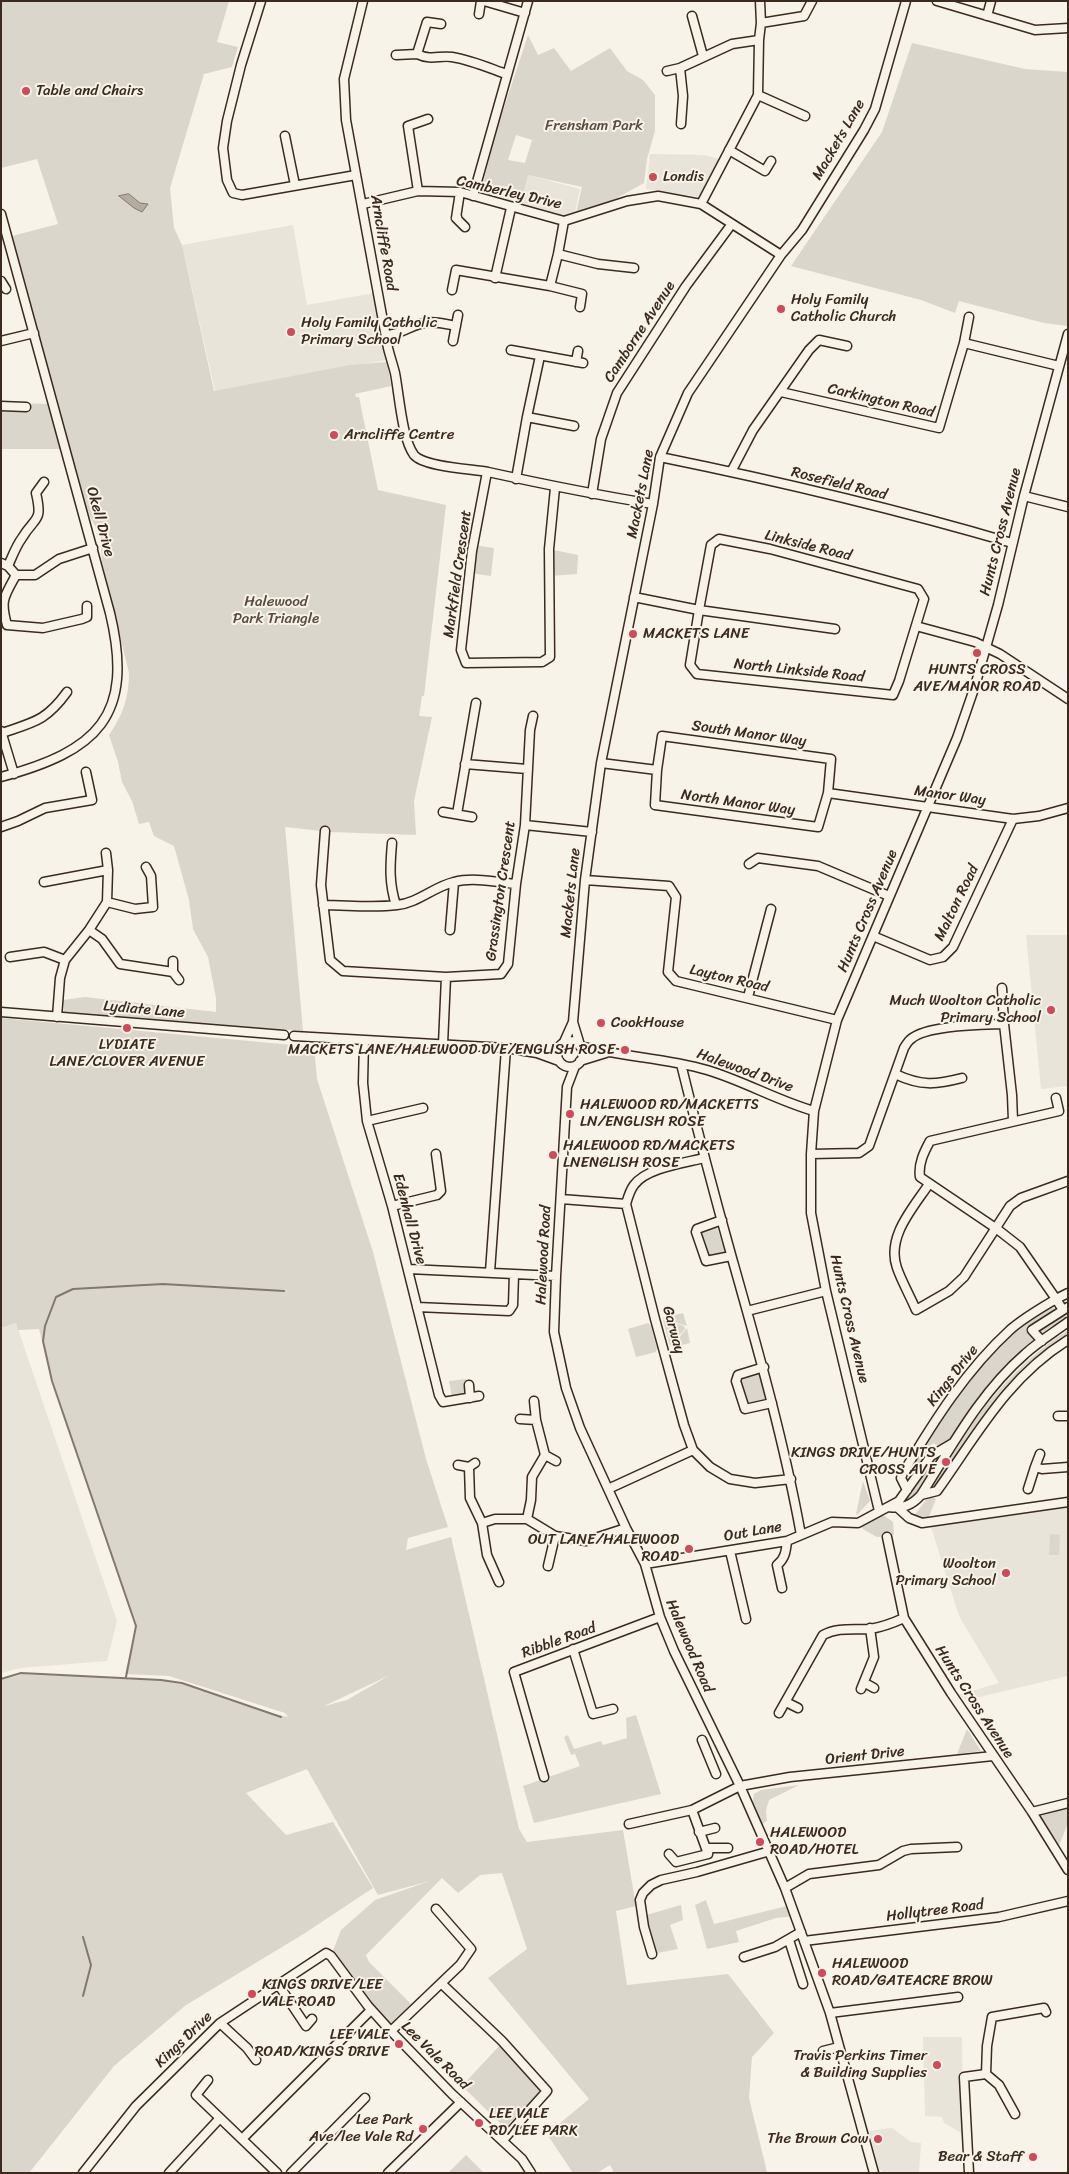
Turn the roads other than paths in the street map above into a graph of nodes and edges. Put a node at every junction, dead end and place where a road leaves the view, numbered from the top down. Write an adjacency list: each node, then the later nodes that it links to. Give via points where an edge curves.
1 (261, 1): 32 (street, via 227,121 223,148 227,180 233,192 242,195)
2 (483, 1): 10 (street); 11 (street)
3 (528, 1): 10 (street)
4 (760, 1): 14 (street)
5 (812, 1): 14 (street, via 804,16)
6 (906, 1): 44 (street, Mackets Lane, via 875,109 802,230)
7 (938, 1): 13 (street)
8 (991, 1): 13 (street)
9 (360, 2): 31 (street, Arncliffe Road, via 344,79 346,120)
10 (525, 13): 23 (street)
11 (479, 14)
12 (692, 16): 20 (street)
13 (987, 16): 16 (street, via 1035,30)
14 (761, 23): 17 (street)
15 (441, 24): 19 (street, via 427,22)
16 (1068, 28)
17 (759, 40): 20 (street, via 732,44); 24 (street)
18 (396, 54): 19 (street)
19 (417, 54): 23 (street, via 435,59 449,56)
20 (703, 56): 21 (street)
21 (680, 68): 22 (street); 27 (street, via 683,96)
22 (667, 71)
23 (506, 74): 35 (street)
24 (758, 95): 25 (street); 29 (street)
25 (805, 116)
26 (428, 119): 33 (street, via 408,126)
27 (680, 124)
28 (285, 136): 32 (street)
29 (729, 150): 30 (street, via 765,170); 37 (street)
30 (771, 160)
31 (356, 175): 32 (street); 36 (street, Arncliffe Road)
32 (295, 186)
33 (418, 191): 34 (street, Camberley Drive); 36 (street, Camberley Drive)
34 (460, 192): 35 (street, Camberley Drive); 42 (street, via 456,217)
35 (472, 196): 38 (street, Camberley Drive)
36 (362, 204): 57 (street, Arncliffe Road)
37 (701, 204): 40 (street, Camberley Drive, via 658,196 627,201); 41 (street, Camberley Drive)
38 (511, 208): 40 (street, Camberley Drive); 46 (street)
39 (1, 214): 55 (street, Okell Drive)
40 (564, 220): 43 (street)
41 (731, 225): 44 (street, Camberley Drive); 77 (street, Camborne Avenue, via 686,286 617,393 601,438)
42 (465, 227)
43 (558, 254): 45 (street, via 598,264); 48 (street)
44 (781, 255): 71 (street, Mackets Lane, via 688,393)
45 (634, 268)
46 (495, 278): 48 (street); 50 (street, via 456,270)
47 (1, 280): 49 (street)
48 (550, 286): 51 (street, via 582,294)
49 (6, 289)
50 (452, 290)
51 (580, 307)
52 (458, 314): 54 (street)
53 (969, 318): 60 (street)
54 (456, 326): 57 (street, via 429,322 402,333); 59 (street)
55 (34, 333): 58 (street); 82 (street, Okell Drive)
56 (1068, 334): 65 (street, Hunts Cross Avenue)
57 (386, 335): 72 (street, Arncliffe Road, via 408,444 414,455 421,460)
58 (1, 341)
59 (453, 341)
60 (964, 343): 65 (street); 66 (street, Carkington Road, via 939,428)
61 (847, 346): 66 (street, via 819,340)
62 (511, 350): 64 (street)
63 (578, 351): 64 (street, via 579,363)
64 (540, 356): 69 (street)
65 (1058, 366): 78 (street, Hunts Cross Avenue)
66 (781, 392): 73 (street, via 753,430)
67 (1, 406): 68 (street)
68 (26, 407)
69 (526, 417): 70 (street); 74 (street)
70 (574, 426)
71 (660, 457): 73 (street, Rosefield Road); 79 (street, Mackets Lane)
72 (488, 472): 74 (street, Arncliffe Road); 76 (street, Markfield Crescent, via 472,551 461,650 466,663 542,662 550,657 548,549)
73 (731, 472): 81 (street, Rosefield Road)
74 (516, 479): 76 (street, Arncliffe Road)
75 (44, 482): 83 (street, via 36,493 40,508 36,522 22,536)
76 (555, 488): 77 (street, Arncliffe Road)
77 (592, 494): 79 (street, Arncliffe Road)
78 (1024, 496): 80 (street); 81 (street, Hunts Cross Avenue)
79 (653, 504): 85 (street, Mackets Lane)
80 (1068, 507)
81 (1012, 543): 90 (street, Hunts Cross Avenue)
82 (93, 548): 84 (street, via 59,559 35,575); 101 (street, Okell Drive, via 118,650 118,678 112,702 100,726 83,744 53,761)
83 (4, 565): 84 (street)
84 (16, 575): 86 (street, via 2,600 7,625 43,628 89,620)
85 (634, 597): 87 (street); 96 (street, Mackets Lane)
86 (88, 606)
87 (699, 610): 88 (street, Linkside Road, via 711,545 719,539 918,589 924,599); 88 (street, North Linkside Road, via 690,665 697,674 893,695); 89 (street)
88 (916, 626): 90 (street)
89 (835, 629)
90 (987, 647): 92 (street); 104 (street, Hunts Cross Avenue, via 957,738)
91 (66, 692): 95 (street, via 41,720)
92 (1068, 699)
93 (476, 703): 97 (street)
94 (533, 716): 98 (street, Grassington Crescent)
95 (2, 736): 101 (street)
96 (601, 763): 99 (street); 113 (street, Mackets Lane)
97 (465, 764): 98 (street); 107 (street)
98 (527, 769): 110 (street, Grassington Crescent)
99 (657, 770): 103 (street, North Manor Way, via 655,805 818,827); 103 (street, South Manor Way, via 662,736 831,759)
100 (86, 772): 111 (street, via 95,803 45,808)
101 (14, 774): 102 (street, Okell Drive)
102 (1, 777)
103 (828, 793): 104 (street, Manor Way)
104 (928, 807): 109 (street, Manor Way); 123 (street, Hunts Cross Avenue)
105 (1068, 808): 109 (street, Manor Way)
106 (443, 812): 107 (street)
107 (456, 814): 108 (street)
108 (472, 817)
109 (1013, 819): 132 (street, Malton Road, via 953,947 943,957 930,960)
110 (525, 825): 113 (street); 122 (street, Grassington Crescent)
111 (1, 827)
112 (325, 831): 125 (street, Grassington Crescent)
113 (592, 832): 119 (street, Mackets Lane)
114 (392, 843): 126 (street, via 391,888)
115 (106, 853): 118 (street)
116 (749, 864): 123 (street, via 758,858 818,866)
117 (146, 867): 127 (street, via 151,876)
118 (108, 870): 120 (street); 124 (street)
119 (585, 880): 140 (street, Layton Road, via 669,886 676,897 668,972 676,981); 144 (street, Mackets Lane)
120 (44, 882)
121 (454, 882): 122 (street, via 473,880); 126 (street, via 414,901); 131 (street)
122 (516, 884): 137 (street, Grassington Crescent, via 508,964 501,974)
123 (889, 896): 132 (street, Hunts Cross Avenue)
124 (108, 902): 127 (street, via 135,909); 130 (street)
125 (323, 905): 126 (street); 137 (street, Grassington Crescent, via 330,960 344,971)
126 (396, 905)
127 (154, 907): 129 (street)
128 (770, 909): 140 (street)
129 (162, 911)
130 (89, 930): 134 (street); 136 (street, via 102,939 120,964)
131 (450, 930)
132 (873, 936): 143 (street, Hunts Cross Avenue)
133 (10, 957): 134 (street, via 44,952)
134 (65, 960): 142 (street)
135 (173, 961): 136 (street)
136 (173, 972): 138 (street)
137 (446, 977): 149 (street)
138 (179, 980)
139 (1002, 988): 145 (street)
140 (748, 997): 143 (street, Layton Road)
141 (1, 1012): 142 (street, Lydiate Lane)
142 (57, 1017): 146 (street, Lydiate Lane)
143 (837, 1020): 163 (street, Hunts Cross Avenue)
144 (573, 1022): 150 (street, Mackets Lane); 151 (street, Mackets Lane)
145 (1004, 1024): 158 (street, via 952,1027 912,1038 904,1048); 165 (street)
146 (284, 1035)
147 (294, 1036): 148 (street)
148 (364, 1040): 149 (street); 164 (street, Edenhall Drive, via 363,1083)
149 (443, 1044): 152 (street)
150 (561, 1045): 151 (street, via 572,1041); 153 (street); 155 (street)
151 (580, 1045): 154 (street, Halewood Drive); 156 (street, via 583,1054)
152 (506, 1048): 153 (street); 178 (street)
153 (537, 1053): 155 (street)
154 (606, 1053): 156 (street, Halewood Drive); 157 (street, Halewood Drive)
155 (560, 1062): 156 (street, via 568,1067); 160 (street, Halewood Road)
156 (578, 1064): 160 (street, Halewood Road)
157 (681, 1064): 163 (street, Halewood Drive, via 738,1080); 168 (street)
158 (895, 1074): 159 (street, via 916,1083 928,1084); 167 (street, via 869,1146 859,1153)
159 (962, 1078)
160 (567, 1087): 171 (street, Halewood Road)
161 (1056, 1098): 165 (street, via 1059,1111)
162 (423, 1108): 164 (street)
163 (814, 1111): 167 (street, Hunts Cross Avenue)
164 (367, 1121): 173 (street, Edenhall Drive)
165 (1013, 1121): 170 (street, via 930,1140 918,1170 920,1177)
166 (436, 1154): 173 (street, via 442,1191)
167 (811, 1154): 181 (street, Hunts Cross Avenue, via 811,1212)
168 (704, 1158): 172 (street, via 641,1177 630,1191); 174 (street)
169 (1068, 1182): 175 (street, via 1021,1198 1010,1206)
170 (929, 1184): 175 (street); 175 (street, via 901,1226 895,1243 896,1266 916,1310 949,1291 964,1277)
171 (561, 1199): 172 (street); 180 (street, Halewood Road)
172 (626, 1204): 201 (street, Garway)
173 (392, 1206): 177 (street, Edenhall Drive)
174 (722, 1220): 176 (street); 176 (street, via 700,1226 696,1232 706,1261)
175 (997, 1229): 183 (street, via 1020,1247)
176 (731, 1256): 186 (street)
177 (409, 1269): 178 (street); 184 (street, Edenhall Drive)
178 (490, 1272): 179 (street)
179 (514, 1274): 180 (street); 184 (street, via 513,1305 509,1311)
180 (556, 1276): 209 (street, Halewood Road, via 554,1332 560,1364 580,1428)
181 (826, 1290): 186 (street); 216 (street, Hunts Cross Avenue)
182 (1068, 1293): 183 (street, Kings Drive)
183 (1056, 1299): 185 (street); 211 (street, Kings Drive, via 1012,1329 971,1370 903,1473 901,1478)
184 (417, 1307): 193 (street, Edenhall Drive, via 443,1402)
185 (1066, 1309): 189 (street, via 1032,1330)
186 (747, 1311): 190 (street)
187 (1068, 1322): 189 (street)
188 (1068, 1340): 212 (street, via 1037,1363 999,1402 937,1491)
189 (1042, 1341): 200 (street, via 1004,1374)
190 (764, 1367): 195 (street); 195 (street, via 738,1375 736,1381 745,1408)
191 (469, 1385): 193 (street)
192 (478, 1396): 193 (street)
193 (470, 1398)
194 (534, 1401): 199 (street)
195 (772, 1403): 208 (street)
196 (1058, 1416): 197 (street)
197 (1068, 1416)
198 (520, 1419): 199 (street)
199 (536, 1420): 202 (street)
200 (953, 1443): 211 (street, via 931,1456); 212 (street)
201 (693, 1450): 208 (street, Garway, via 710,1467 730,1479 755,1483); 209 (street)
202 (545, 1454): 204 (street); 217 (street, via 532,1476)
203 (1040, 1454): 206 (street)
204 (556, 1461)
205 (458, 1465): 218 (street, via 472,1465 470,1498)
206 (1035, 1467): 207 (street); 210 (street)
207 (1068, 1467)
208 (791, 1479): 220 (street)
209 (608, 1489): 219 (street, Halewood Road)
210 (1028, 1489)
211 (907, 1490): 214 (street)
212 (921, 1495): 215 (street, via 914,1503)
213 (1068, 1502): 215 (street, via 926,1523 913,1521)
214 (889, 1508): 215 (street); 216 (street, Out Lane)
215 (898, 1508)
216 (879, 1511): 220 (street, Out Lane, via 858,1523 832,1522)
217 (527, 1519): 218 (street, via 495,1519); 221 (street)
218 (482, 1523): 227 (street, via 487,1555)
219 (626, 1528): 221 (street, via 586,1541); 225 (street, Halewood Road)
220 (801, 1535): 223 (street, Out Lane)
221 (555, 1536): 226 (street)
222 (887, 1537): 230 (street, Hunts Cross Avenue)
223 (787, 1541): 224 (street, Out Lane); 228 (street, via 785,1554 776,1565)
224 (730, 1551): 225 (street, Out Lane); 231 (street)
225 (645, 1564): 229 (street, Halewood Road)
226 (548, 1566)
227 (499, 1582)
228 (782, 1588)
229 (660, 1618): 233 (street, Ribble Road); 240 (street, Halewood Road)
230 (904, 1618): 232 (street, via 888,1626); 242 (street, Hunts Cross Avenue)
231 (746, 1619)
232 (870, 1628): 234 (street, via 874,1657 863,1686); 235 (street, via 834,1630 823,1635)
233 (573, 1649): 237 (street, via 593,1714); 244 (street, Ribble Road, via 514,1672)
234 (874, 1688)
235 (786, 1702): 236 (street); 238 (street)
236 (798, 1708)
237 (613, 1709)
238 (779, 1713)
239 (702, 1740): 241 (street)
240 (718, 1745): 241 (street); 245 (street, Halewood Road)
241 (707, 1751): 243 (street)
242 (993, 1756): 245 (street, Orient Drive, via 790,1777); 248 (street, Hunts Cross Avenue)
243 (716, 1774)
244 (544, 1777)
245 (740, 1786): 247 (street, Orient Drive); 254 (street, Halewood Road)
246 (1068, 1803): 248 (street)
247 (692, 1810): 249 (street, Orient Drive); 251 (street)
248 (1032, 1812): 257 (street, Hunts Cross Avenue)
249 (629, 1824)
250 (715, 1828): 251 (street)
251 (699, 1832): 256 (street)
252 (957, 1847): 258 (street, via 911,1849 879,1866 809,1874)
253 (728, 1848): 256 (street, via 709,1848)
254 (770, 1851): 258 (street, Halewood Road); 265 (street, via 651,1885 640,1900)
255 (669, 1854): 256 (street, via 676,1862)
256 (708, 1854)
257 (1068, 1870)
258 (785, 1888): 261 (street, Halewood Road)
259 (1068, 1901): 263 (street, Hollytree Road, via 999,1918)
260 (436, 1909): 268 (street, via 471,1949)
261 (801, 1932): 262 (street); 263 (street, Halewood Road)
262 (788, 1940): 266 (street); 269 (street)
263 (804, 1941): 273 (street, Halewood Road)
264 (326, 1954): 267 (street, Kings Drive); 271 (street, Lee Vale Road, via 348,1977)
265 (652, 1954)
266 (744, 1957)
267 (278, 1984): 274 (street, via 303,2029); 275 (street, Kings Drive)
268 (442, 1984): 276 (street); 287 (street, via 502,2041 547,2091)
269 (803, 1984)
270 (958, 1997): 273 (street)
271 (371, 2010): 276 (street, Lee Vale Road); 286 (street)
272 (1046, 2012): 280 (street, via 1044,2008 992,2017)
273 (830, 2014): 277 (street, Halewood Road)
274 (312, 2019)
275 (220, 2023): 279 (street); 288 (street, Kings Drive, via 136,2106)
276 (391, 2031): 283 (street, Lee Vale Road)
277 (839, 2047): 278 (street); 294 (street, Halewood Road)
278 (823, 2051)
279 (256, 2060)
280 (986, 2074): 284 (street, via 999,2085); 295 (street, via 964,2077)
281 (208, 2080): 285 (street, via 196,2095)
282 (365, 2098): 291 (street)
283 (461, 2102): 287 (street, Lee Vale Road); 292 (street)
284 (1014, 2114)
285 (220, 2118): 286 (street); 289 (street)
286 (242, 2139): 290 (street)
287 (503, 2140): 293 (street, Lee Vale Road)
288 (83, 2173)
289 (169, 2173)
290 (277, 2173)
291 (291, 2173)
292 (388, 2173)
293 (531, 2173)
294 (874, 2173)
295 (969, 2173)

